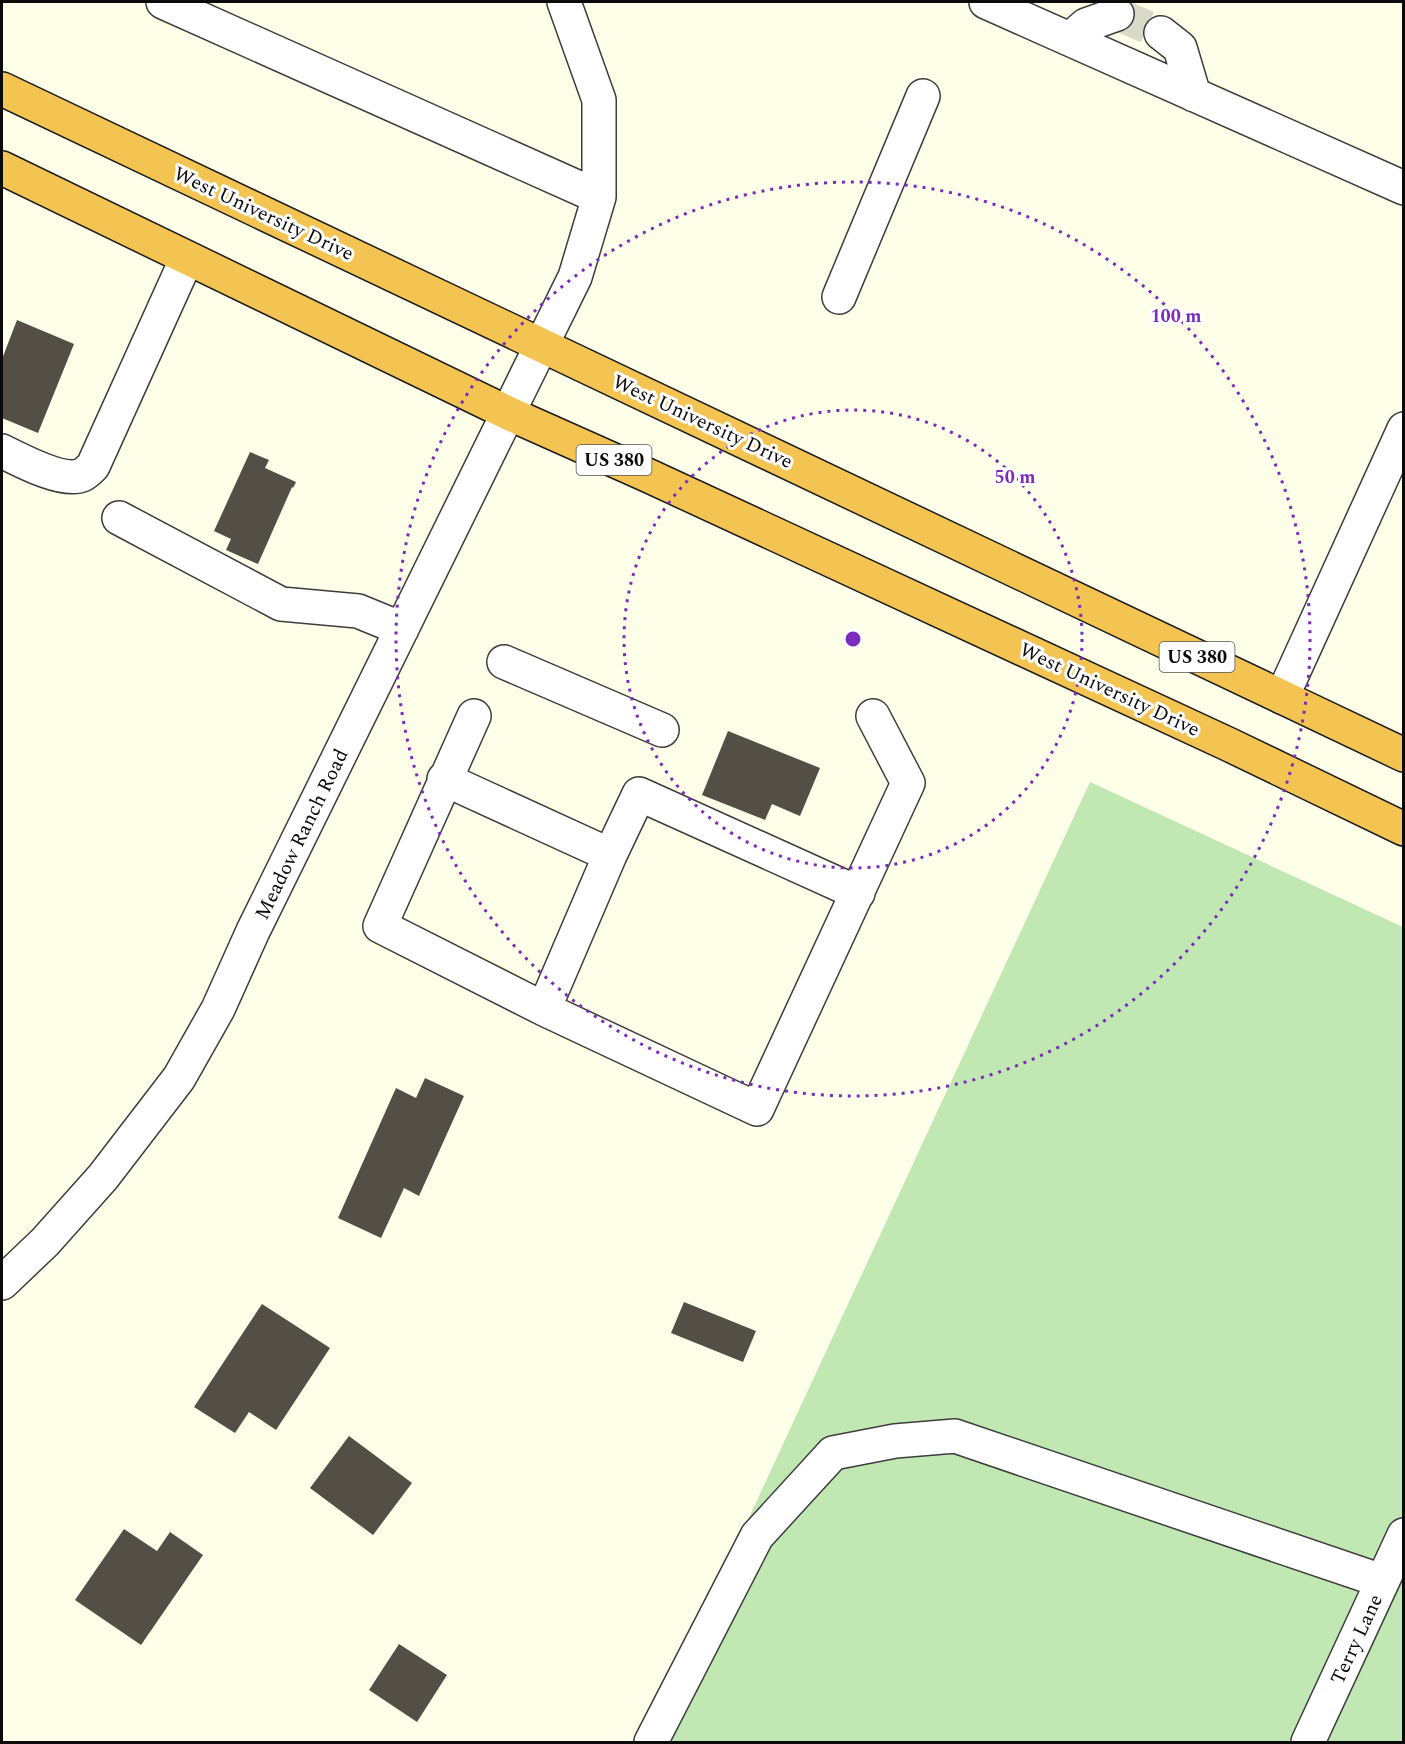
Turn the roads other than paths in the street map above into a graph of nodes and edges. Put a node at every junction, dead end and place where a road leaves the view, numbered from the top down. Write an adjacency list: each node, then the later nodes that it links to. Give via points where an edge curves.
1 (163, 2): 12 (street)
2 (564, 2): 12 (street, Meadow Ranch Road, via 599,100)
3 (986, 2): 6 (street)
4 (1117, 14): 6 (street, via 1086,25)
5 (1161, 33): 8 (street, via 1180,48)
6 (1070, 39): 8 (street)
7 (2, 89): 15 (highway, West University Drive / US 380)
8 (1194, 95): 11 (street)
9 (923, 96): 14 (street)
10 (2, 168): 13 (highway, West University Drive / US 380)
11 (1404, 188)
12 (599, 197): 15 (street, Meadow Ranch Road, via 574,277)
13 (187, 258): 16 (highway, West University Drive / US 380); 18 (street, via 93,466 70,477 30,465)
14 (839, 297)
15 (542, 345): 16 (street, Meadow Ranch Road); 22 (highway, West University Drive / US 380)
16 (508, 413): 20 (street, Meadow Ranch Road); 28 (highway, West University Drive / US 380)
17 (1404, 429): 22 (street)
18 (2, 451)
19 (119, 518): 20 (street, via 281,604 358,611)
20 (402, 629): 32 (street, Meadow Ranch Road, via 218,1009 179,1078 103,1177)
21 (504, 662): 25 (street)
22 (1282, 697): 26 (highway, West University Drive / US 380)
23 (474, 716): 27 (street)
24 (873, 716): 30 (street, via 908,783)
25 (662, 730)
26 (1404, 755)
27 (444, 780): 29 (street); 31 (street, via 380,926)
28 (1404, 829)
29 (610, 855): 30 (street, via 639,794); 31 (street)
30 (858, 893): 31 (street, via 757,1109)
31 (544, 1009)
32 (2, 1283)
33 (1404, 1534): 34 (street, Terry Lane)
34 (1382, 1581): 35 (street, via 955,1436 895,1441 833,1453 758,1536); 36 (street, Terry Lane)
35 (651, 1743)
36 (1308, 1743)

